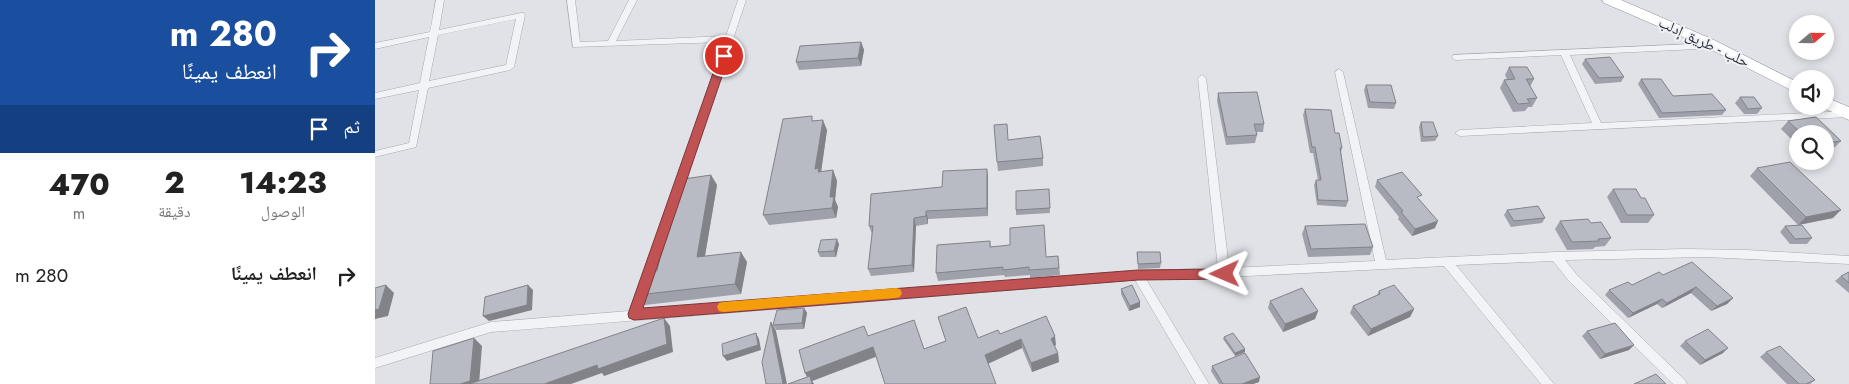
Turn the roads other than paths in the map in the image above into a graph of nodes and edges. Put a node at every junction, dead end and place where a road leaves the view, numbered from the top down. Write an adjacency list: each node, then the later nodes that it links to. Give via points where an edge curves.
1 (440, 0): 6 (street)
2 (571, 0): 8 (street, via 576,44)
3 (633, 0): 8 (street)
4 (742, 0): 7 (street)
5 (1609, 0): 10 (highway, حلب - طريق إدلب)
6 (434, 34): 9 (street); 16 (street); 16 (street, via 521,15 510,67)
7 (729, 39): 8 (street); 23 (street)
8 (611, 43)
9 (375, 46)
10 (1715, 46): 11 (street); 15 (highway, حلب - طريق إدلب)
11 (1563, 52): 12 (street); 20 (street)
12 (1456, 57)
13 (1339, 72): 28 (street)
14 (1202, 78): 29 (street)
15 (1789, 84)
16 (424, 86): 17 (street); 22 (street, via 413,144)
17 (375, 96)
18 (1834, 106): 19 (highway)
19 (1849, 114): 20 (street)
20 (1598, 127): 21 (street)
21 (1460, 133)
22 (375, 154)
23 (677, 194)
24 (663, 231): 31 (street)
25 (1556, 256): 26 (street, via 1688,253); 27 (street); 35 (street, via 1573,278)
26 (1849, 260)
27 (1446, 261): 28 (street); 34 (street)
28 (1381, 264): 29 (street)
29 (1225, 274): 30 (street)
30 (1138, 275): 31 (street); 33 (street)
31 (634, 314): 32 (street, via 491,326)
32 (375, 363)
33 (1199, 383)
34 (1548, 384)
35 (1681, 384)

